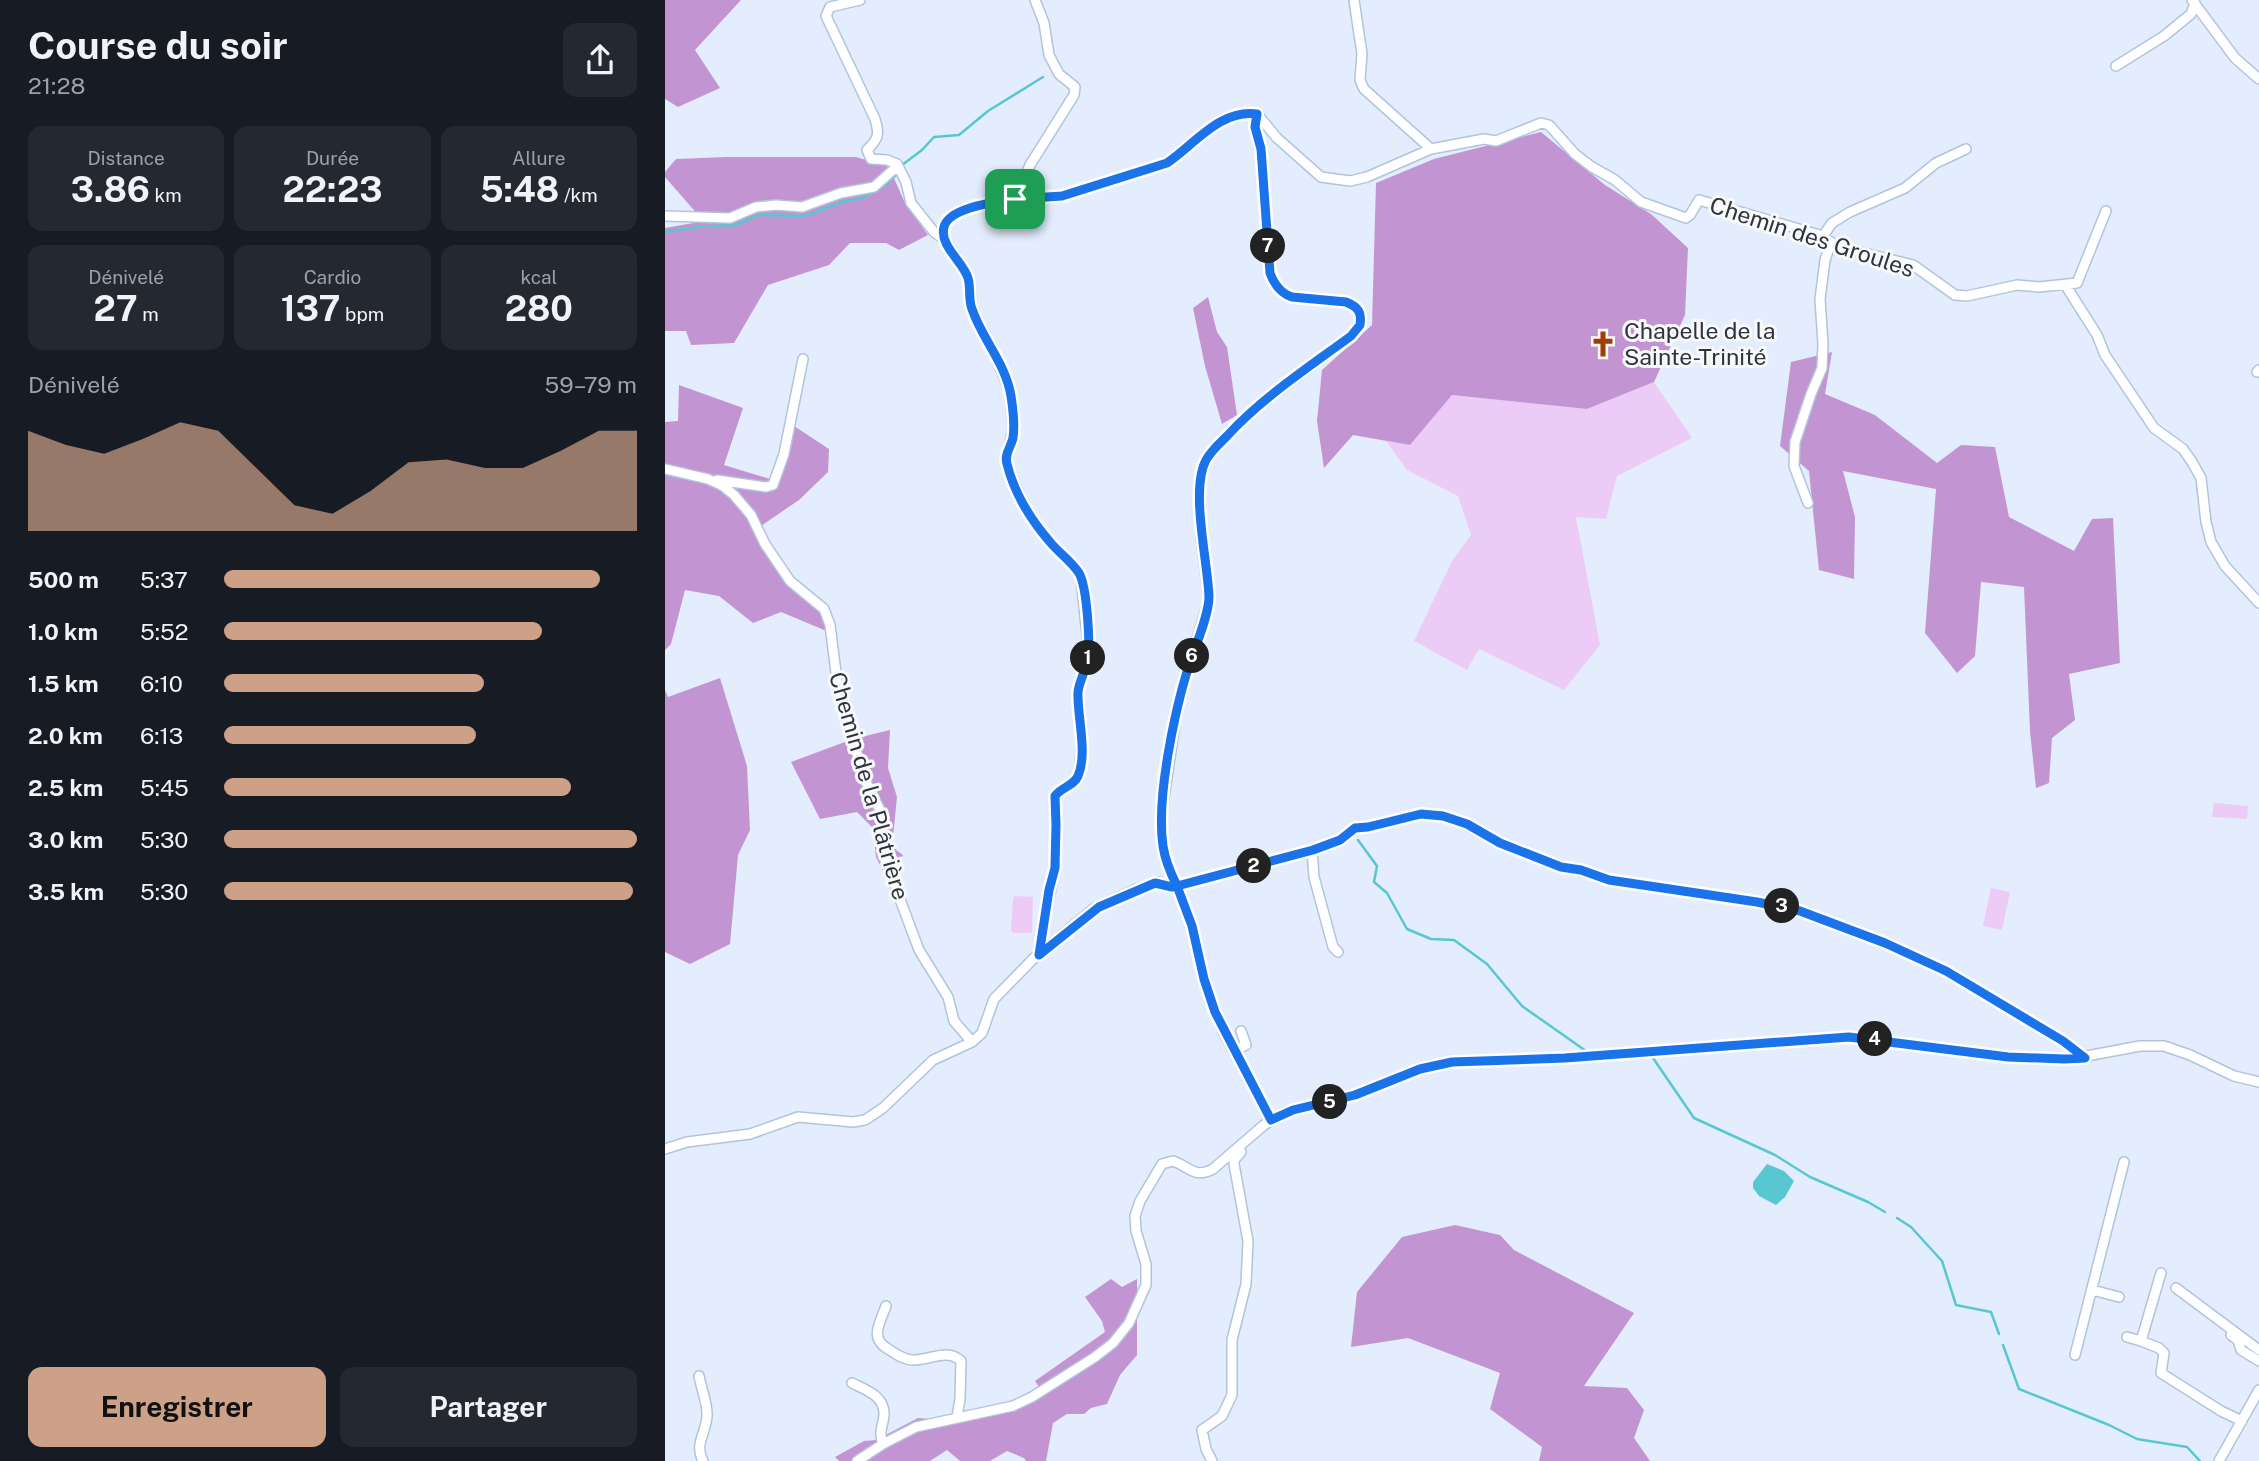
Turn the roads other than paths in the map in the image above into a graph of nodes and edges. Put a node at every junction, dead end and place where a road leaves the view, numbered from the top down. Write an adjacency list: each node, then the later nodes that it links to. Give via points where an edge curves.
1 (860, 0): 10 (street, via 830,6 826,16 878,128 868,155 892,161)
2 (1035, 0): 11 (street, via 1049,55 1059,74 1075,87)
3 (1354, 0): 8 (street, via 1364,89)
4 (2194, 2): 5 (street, via 2192,15); 6 (street, via 2235,58)
5 (2116, 66)
6 (2259, 79)
7 (1257, 114): 8 (street, Chemin des Groules, via 1321,177 1350,181 1367,177); 11 (street, via 1233,116 1199,135 1167,163 1062,196); 23 (street, via 1274,283 1292,297 1354,305 1361,322 1351,336 1249,412 1204,464 1201,538 1209,600 1186,674 1165,777 1161,818)
8 (1431, 149): 14 (street, Chemin des Groules, via 1506,139 1541,123 1641,202 1686,218 1699,200)
9 (1966, 149): 14 (street, via 1936,163 1905,188 1832,223)
10 (899, 169): 13 (street, via 866,190 841,193 802,207 755,207 730,218); 15 (street, via 911,203)
11 (1015, 199): 15 (street, via 956,213 945,223)
12 (2106, 211): 16 (street, via 2077,283)
13 (665, 216)
14 (1827, 239): 16 (street, Chemin des Groules, via 1835,246 1913,265 1955,295 2017,285); 20 (street, via 1820,299 1822,368 1795,442 1794,466)
15 (945, 240): 27 (street, via 966,272 972,310 1008,384 1013,439 1006,458 1013,481 1050,543 1079,573 1084,591 1088,645 1078,690 1080,768 1073,783 1055,796 1055,868)
16 (2066, 286): 21 (street, via 2154,428 2183,449 2201,478 2211,542 2225,566)
17 (803, 359): 19 (street, via 784,454 773,485)
18 (665, 469): 19 (street, Chemin de la Plâtrière)
19 (708, 479): 30 (street, Chemin de la Plâtrière, via 734,495 790,581 824,609 838,688 864,778 882,814 883,854 919,950 948,997 954,1021)
20 (1808, 503)
21 (2259, 603)
22 (1313, 850): 25 (street); 26 (street, via 1314,877); 29 (street, via 1340,840 1355,828 1421,814 1443,816 1561,867 1609,880 1800,911 1946,971)
23 (1166, 860): 24 (street); 25 (street)
24 (1158, 882): 25 (street, via 1172,887); 27 (street, via 1093,909)
25 (1175, 882): 31 (street, via 1192,926 1207,991)
26 (1338, 952)
27 (1039, 955): 30 (street, via 994,999 982,1032)
28 (1241, 1031): 31 (street, via 1246,1045)
29 (2063, 1041): 32 (street); 33 (street)
30 (972, 1042): 37 (street, via 933,1060 865,1120 798,1117 750,1134)
31 (1234, 1051): 35 (street)
32 (2085, 1058): 33 (street); 34 (street, via 2140,1046 2164,1046)
33 (2064, 1059): 35 (street, via 1994,1056 1849,1037 1452,1062)
34 (2259, 1082)
35 (1271, 1120): 36 (street)
36 (1249, 1138): 53 (street, via 1204,1173 1169,1160 1158,1169 1135,1216 1146,1285 1129,1323 1113,1343 1022,1401); 58 (street, via 1234,1160 1248,1258 1232,1340 1231,1395 1222,1416 1202,1430)
37 (665, 1149)
38 (2124, 1162): 41 (street)
39 (2161, 1273): 46 (street)
40 (2176, 1288): 47 (street)
41 (2092, 1290): 42 (street); 48 (street)
42 (2119, 1297)
43 (886, 1306): 53 (street, via 876,1333 881,1345 905,1359 947,1354 961,1361)
44 (2225, 1331): 49 (street, via 2238,1340 2241,1350)
45 (2127, 1337): 46 (street)
46 (2141, 1341): 54 (street, via 2164,1353 2161,1373)
47 (2259, 1350)
48 (2075, 1355)
49 (2259, 1361)
50 (699, 1376): 56 (street, via 707,1416 699,1441)
51 (852, 1384): 55 (street, via 879,1398)
52 (2259, 1390): 54 (street)
53 (957, 1417): 55 (street, via 916,1427)
54 (2242, 1421): 59 (street)
55 (883, 1444): 57 (street)
56 (703, 1461)
57 (857, 1461)
58 (1212, 1461)
59 (2219, 1461)

